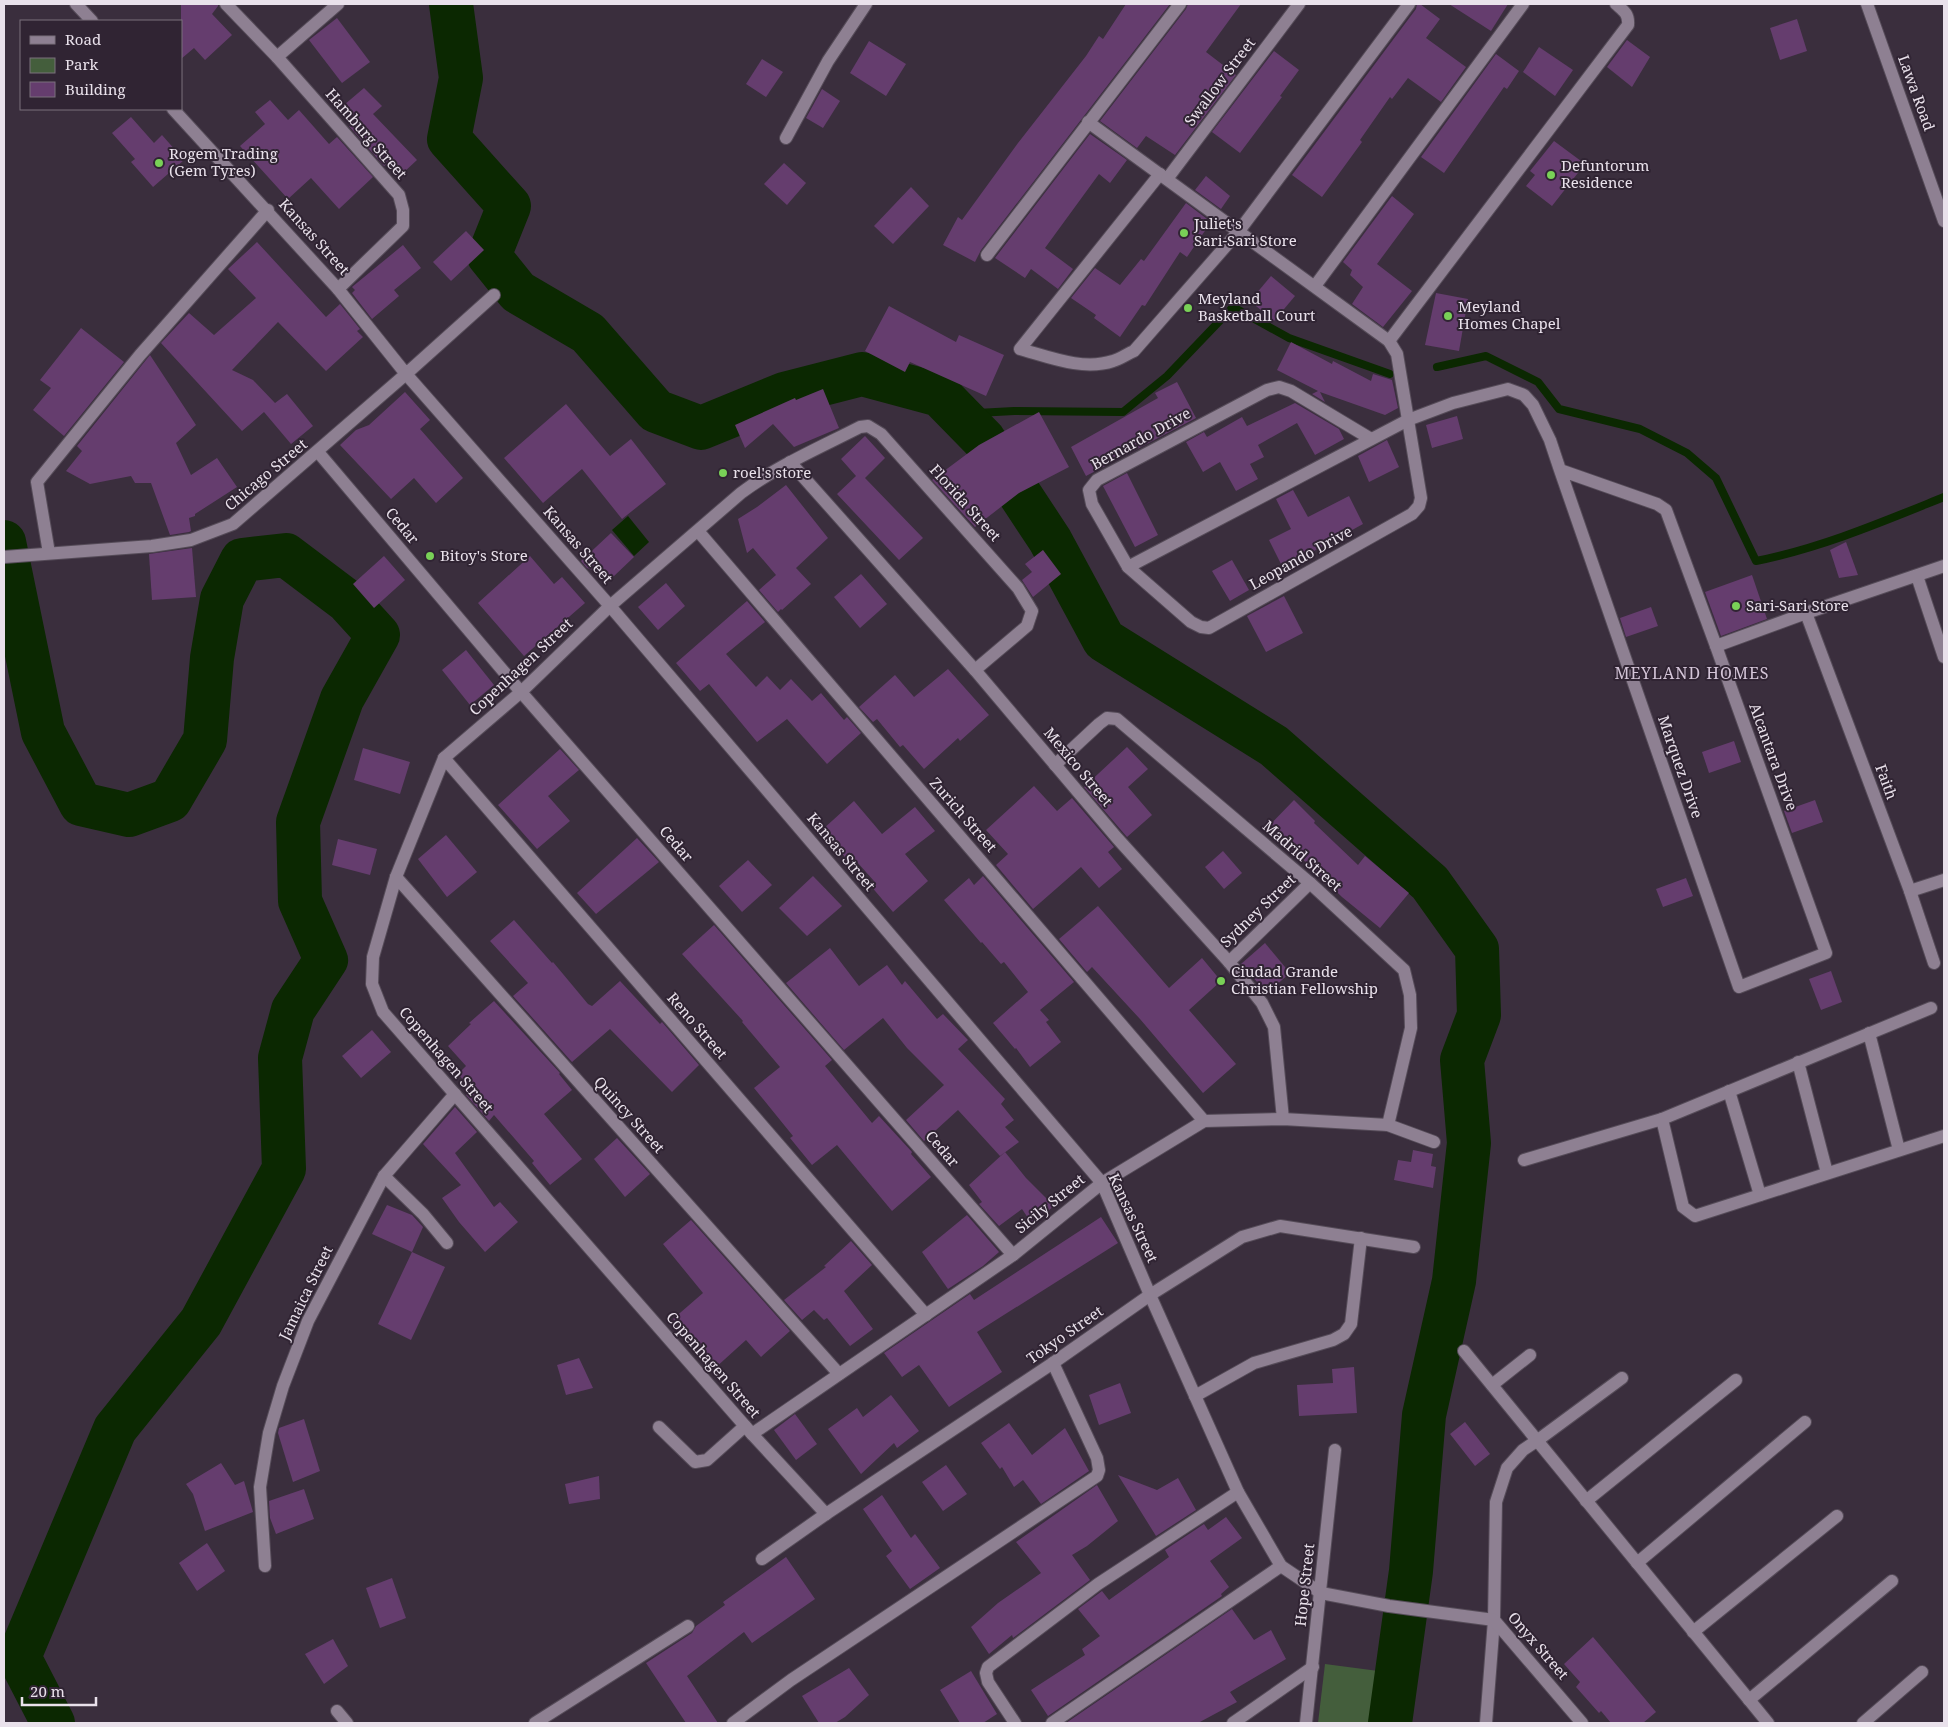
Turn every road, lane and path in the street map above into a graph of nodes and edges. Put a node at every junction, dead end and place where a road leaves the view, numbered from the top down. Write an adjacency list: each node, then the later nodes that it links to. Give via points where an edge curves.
1 (78, 4): 11 (street)
2 (226, 4): 12 (street, Hamburg Street)
3 (338, 4): 12 (street)
4 (866, 4): 15 (street, via 828,61)
5 (1180, 4): 14 (street)
6 (1299, 4): 16 (street, Swallow Street)
7 (1409, 4): 19 (street)
8 (1523, 4): 21 (street)
9 (1616, 4): 24 (street, via 1626,13 1628,25)
10 (1867, 4): 18 (street, Lawa Road)
11 (91, 20)
12 (277, 57): 22 (street, Hamburg Street, via 399,195 403,210 403,226)
13 (175, 110): 17 (street, Kansas Street)
14 (1088, 122): 16 (street); 20 (street)
15 (786, 138)
16 (1164, 177): 19 (street); 19 (street, Swallow Street, via 1020,349 1086,365 1112,362 1134,351)
17 (268, 210): 22 (street, Kansas Street); 32 (street, via 140,355 37,482)
18 (1944, 222)
19 (1239, 231): 21 (street)
20 (987, 255)
21 (1315, 286): 24 (street)
22 (338, 289): 25 (street, Kansas Street)
23 (494, 295): 25 (street, Chicago Street)
24 (1389, 341): 26 (street, Leopando Drive, via 1397,354)
25 (406, 374): 28 (street, Chicago Street); 37 (street, Kansas Street)
26 (1408, 420): 27 (street); 30 (street, via 1453,403 1508,389 1524,395 1534,405); 35 (street, Leopando Drive, via 1421,498 1412,514 1209,628 1201,628 1191,622)
27 (1371, 439): 35 (street); 35 (street, Bernardo Drive, via 1280,387 1267,390 1225,412 1097,480 1089,490 1092,504)
28 (318, 452): 32 (street, Chicago Street, via 232,524 191,540 152,546); 42 (street, Cedar)
29 (790, 462): 31 (street, Copenhagen Street, via 759,480); 41 (street, Mexico Street); 41 (street, Florida Street, via 860,427 868,426 888,441 1018,588 1032,611 1027,626)
30 (1560, 470): 39 (street, Alcantara Drive, via 1658,504 1666,510); 49 (street, Marquez Drive, via 1739,987)
31 (698, 531): 37 (street, Copenhagen Street); 59 (street, Zurich Street)
32 (49, 552): 33 (street, Chicago Street)
33 (4, 557)
34 (1944, 566): 36 (street)
35 (1128, 567)
36 (1916, 576): 38 (street); 40 (street)
37 (610, 606): 42 (street, Copenhagen Street); 67 (street, Kansas Street)
38 (1806, 613): 39 (street); 48 (street, Faith)
39 (1716, 646): 49 (street, Alcantara Drive)
40 (1944, 657)
41 (975, 670): 44 (street, Mexico Street)
42 (521, 692): 43 (street, Copenhagen Street); 72 (street, Cedar)
43 (444, 758): 45 (street, Copenhagen Street); 74 (street, Reno Street)
44 (1055, 765): 47 (street, Madrid Street, via 1107,718 1117,719); 50 (street, Mexico Street)
45 (396, 877): 56 (street, Copenhagen Street, via 373,957 372,984 383,1012); 78 (street, Quincy Street)
46 (1944, 880): 48 (street)
47 (1310, 883): 50 (street, Sydney Street); 60 (street, Madrid Street, via 1404,970 1410,995 1411,1028)
48 (1910, 891): 51 (street, Faith)
49 (1826, 953)
50 (1229, 962): 57 (street, Mexico Street, via 1262,1003 1274,1027)
51 (1934, 963)
52 (1930, 1008): 53 (street)
53 (1869, 1033): 54 (street); 63 (street)
54 (1798, 1062): 55 (street); 65 (street)
55 (1729, 1091): 58 (street); 68 (street)
56 (455, 1094): 66 (street, Jamaica Street); 85 (street, Copenhagen Street)
57 (1283, 1119): 59 (street, Sicily Street); 60 (street, Sicily Street)
58 (1662, 1119): 64 (street); 68 (street, via 1683,1207 1688,1212 1695,1216)
59 (1204, 1121): 67 (street, Sicily Street)
60 (1388, 1125): 62 (street, Sicily Street)
61 (1944, 1136): 63 (street)
62 (1434, 1142)
63 (1899, 1150): 65 (street)
64 (1524, 1160)
65 (1827, 1173): 68 (street)
66 (384, 1176): 70 (street); 94 (street, Jamaica Street, via 308,1321 283,1386 269,1433 260,1487)
67 (1102, 1183): 72 (street, Sicily Street); 73 (street, Kansas Street)
68 (1760, 1194)
69 (1361, 1238): 71 (street, Tokyo Street); 73 (street, Tokyo Street, via 1280,1226 1242,1237); 82 (street, via 1351,1324 1344,1334 1254,1363)
70 (447, 1243)
71 (1414, 1247)
72 (1013, 1255): 74 (street, Sicily Street)
73 (1150, 1295): 77 (street, Tokyo Street); 82 (street, Kansas Street)
74 (926, 1315): 78 (street, Sicily Street)
75 (1464, 1352): 81 (street)
76 (1530, 1354): 81 (street)
77 (1053, 1363): 90 (street, Tokyo Street); 108 (street, via 1097,1458 1097,1476 799,1674)
78 (839, 1374): 85 (street, Sicily Street)
79 (1622, 1378): 86 (street)
80 (1736, 1380): 89 (street)
81 (1492, 1385): 86 (street)
82 (1195, 1396): 88 (street, Kansas Street)
83 (1805, 1422): 93 (street)
84 (659, 1427): 85 (street, Sicily Street, via 695,1462 707,1460)
85 (749, 1430): 90 (street, Copenhagen Street)
86 (1538, 1440): 89 (street); 99 (street, via 1523,1450 1507,1468 1496,1502)
87 (1335, 1450): 97 (street, Hope Street)
88 (1238, 1492): 95 (street, Kansas Street); 109 (street, via 1098,1584 988,1667 988,1682)
89 (1586, 1501): 93 (street)
90 (826, 1514): 92 (street, Tokyo Street)
91 (1837, 1516): 101 (street)
92 (762, 1559)
93 (1637, 1563): 101 (street)
94 (264, 1566)
95 (1280, 1566): 97 (street, Kansas Street); 110 (street)
96 (1892, 1582): 104 (street)
97 (1321, 1593): 98 (street, Kansas Street); 102 (street, Hope Street)
98 (1426, 1612): 99 (street, Onyx Street)
99 (1494, 1620): 113 (street); 114 (street, Onyx Street)
100 (688, 1626): 107 (street)
101 (1693, 1632): 104 (street)
102 (1313, 1667): 111 (street); 112 (street, Hope Street)
103 (1922, 1672): 116 (street)
104 (1749, 1700): 115 (street)
105 (337, 1711): 106 (street)
106 (347, 1723)
107 (535, 1723)
108 (733, 1723)
109 (1014, 1723)
110 (1052, 1723)
111 (1233, 1723)
112 (1306, 1723)
113 (1486, 1723)
114 (1582, 1723)
115 (1768, 1723)
116 (1862, 1723)

